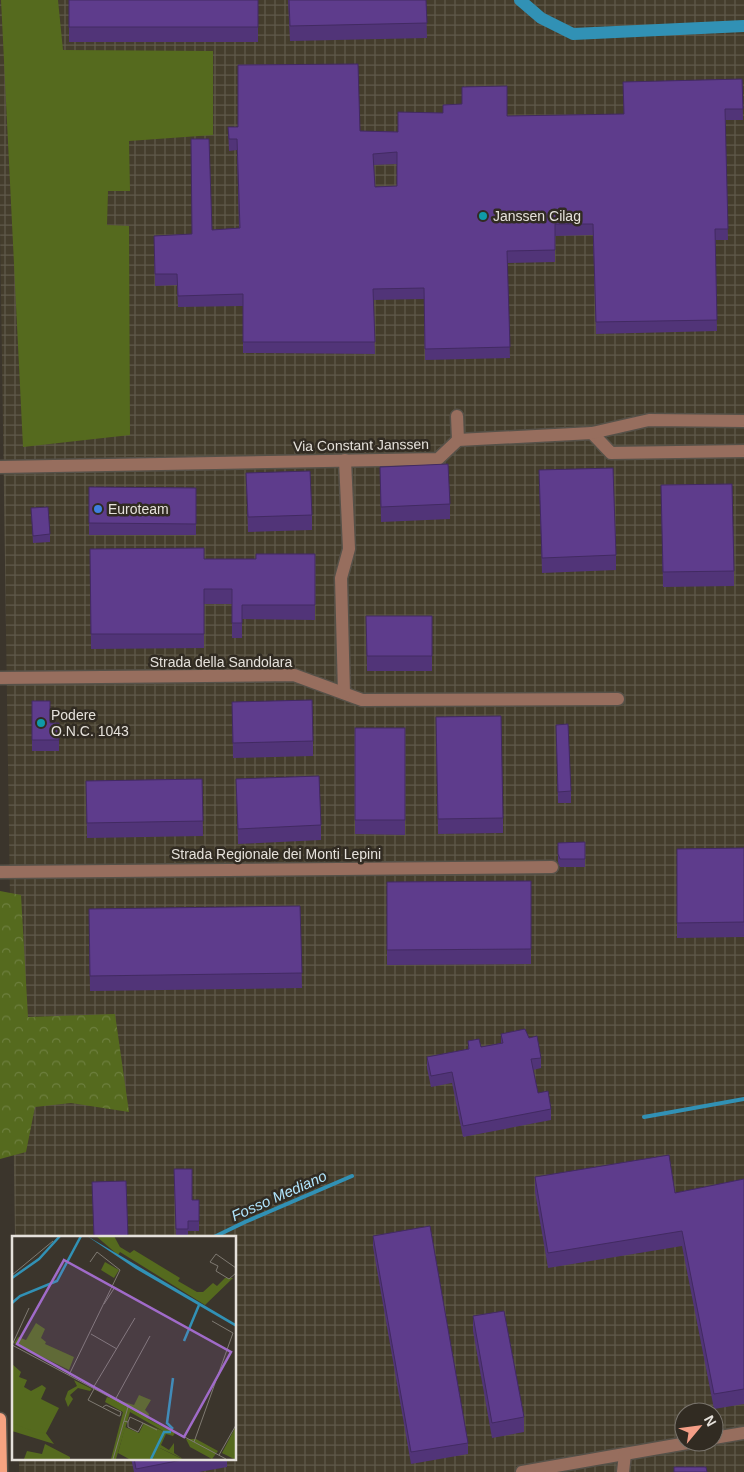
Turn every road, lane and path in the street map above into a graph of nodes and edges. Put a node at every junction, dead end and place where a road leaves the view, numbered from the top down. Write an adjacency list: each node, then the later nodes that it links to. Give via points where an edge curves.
1 (457, 416): 4 (street)
2 (744, 420): 3 (street, via 649,420)
3 (592, 433): 4 (street); 5 (street, via 612,453)
4 (458, 440): 6 (street, Via Constant Janssen, via 438,458)
5 (744, 451)
6 (345, 460): 7 (street, Via Constant Janssen); 9 (street, via 349,549 341,578)
7 (0, 467)
8 (0, 678): 9 (street, Strada della Sandolara, via 294,675)
9 (344, 694): 10 (street, Strada della Sandolara, via 362,700)
10 (618, 699)
11 (552, 867): 12 (street, Strada Regionale dei Monti Lepini)
12 (0, 872)
13 (0, 1419): 18 (main road)
14 (744, 1433): 15 (street)
15 (724, 1436)
16 (674, 1445): 17 (street)
17 (625, 1454): 19 (street); 20 (street)
18 (1, 1472)
19 (522, 1472)
20 (623, 1472)

